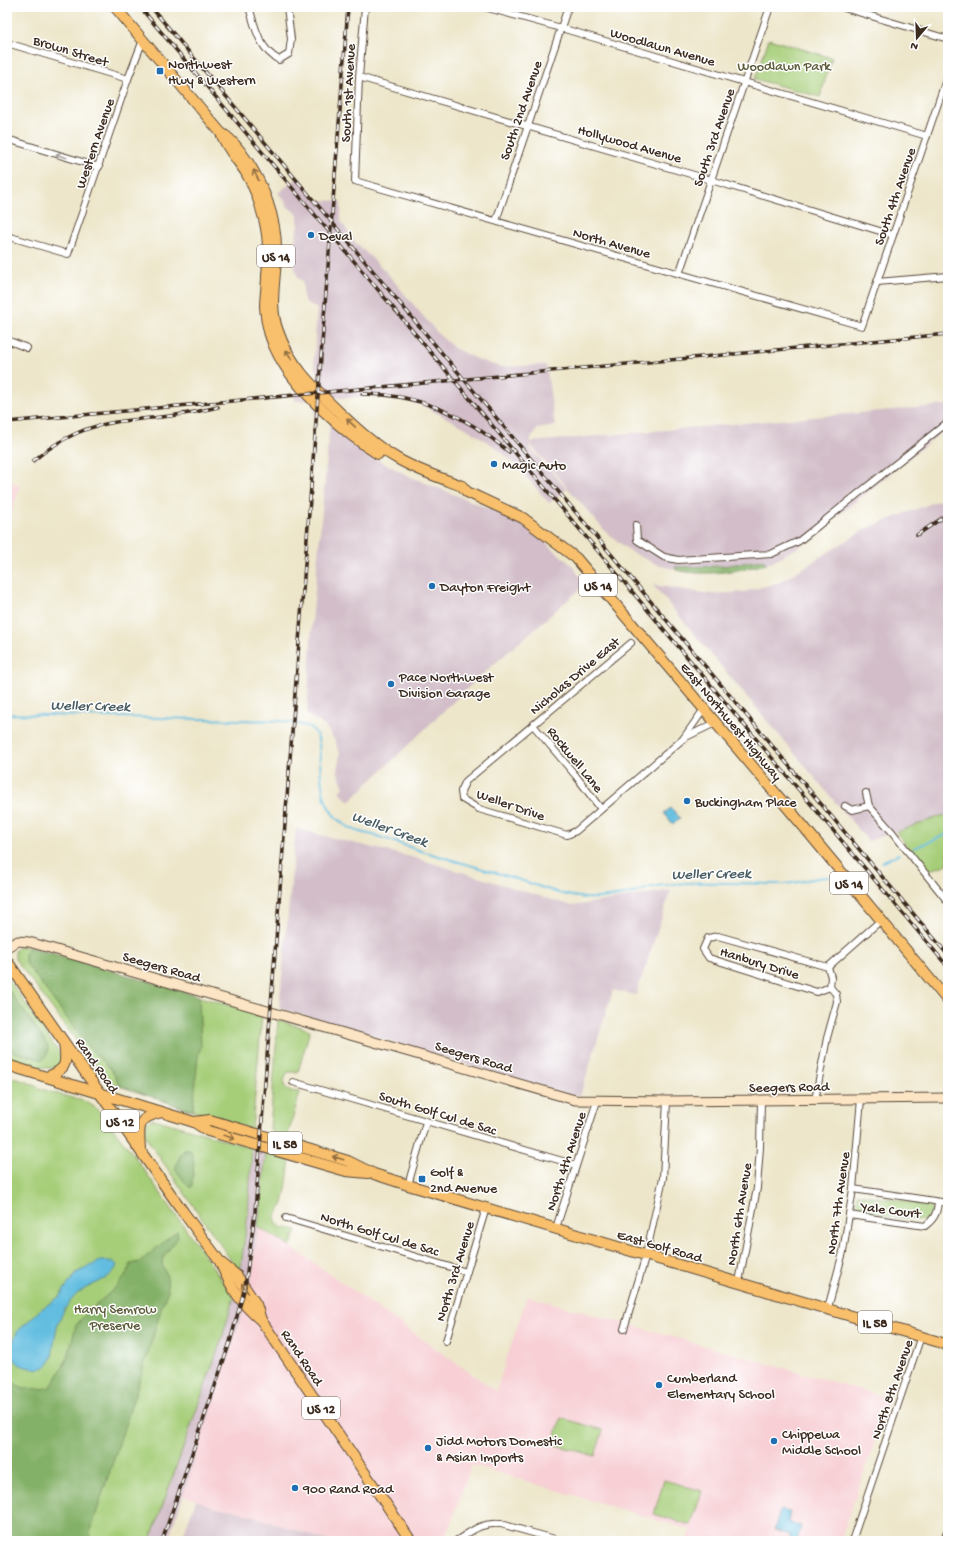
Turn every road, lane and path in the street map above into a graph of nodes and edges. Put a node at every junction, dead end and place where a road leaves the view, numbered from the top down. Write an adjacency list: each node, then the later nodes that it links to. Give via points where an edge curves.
1 (115, 7): 11 (main road, East Northwest Highway / US 14)
2 (249, 7): 3 (street, via 258,38 269,55 279,60 289,54 291,39)
3 (287, 7)
4 (365, 7): 14 (street, South 1st Avenue)
5 (484, 7): 9 (street, Woodlawn Avenue)
6 (568, 7): 9 (street, South 2nd Avenue)
7 (770, 7): 16 (street, South 3rd Avenue)
8 (841, 7): 10 (street)
9 (561, 28): 16 (street, Woodlawn Avenue); 17 (street, South 2nd Avenue)
10 (948, 39)
11 (143, 40): 15 (street, Western Avenue); 35 (main road, East Northwest Highway / US 14, via 221,132 224,142 257,196 268,237 266,320 278,355 289,373 334,420 372,451 411,474 459,493 467,492 523,518 576,558)
12 (7, 43): 15 (street, Brown Street)
13 (948, 74): 18 (street, South 4th Avenue)
14 (359, 77): 17 (street, Hollywood Avenue); 22 (street, South 1st Avenue)
15 (128, 79): 20 (street, Western Avenue)
16 (744, 82): 18 (street, Woodlawn Avenue); 21 (street, South 3rd Avenue)
17 (528, 126): 21 (street, Hollywood Avenue); 23 (street, South 2nd Avenue)
18 (927, 136): 24 (street, South 4th Avenue)
19 (7, 139): 20 (street, one-way to 19)
20 (99, 167): 25 (street, Western Avenue, via 68,254)
21 (711, 180): 24 (street, Hollywood Avenue); 26 (street, South 3rd Avenue)
22 (355, 181): 23 (street, North Avenue)
23 (496, 221): 26 (street, North Avenue)
24 (893, 235): 28 (street, South 4th Avenue)
25 (7, 236)
26 (679, 274): 29 (street, North Avenue)
27 (948, 276): 28 (street)
28 (877, 282): 29 (street, South 4th Avenue)
29 (862, 326)
30 (7, 340): 31 (street)
31 (27, 348)
32 (948, 422): 33 (street, via 799,541 771,554 678,560 664,557 637,540)
33 (636, 525)
34 (631, 643): 37 (street, Nicholas Drive East)
35 (704, 709): 36 (main road, East Northwest Highway / US 14); 38 (street)
36 (715, 723): 38 (street); 44 (main road, East Northwest Highway / US 14)
37 (533, 725): 42 (street, Rockwell Lane); 42 (street, Weller Drive, via 466,781 461,791 462,799 479,809 567,835 576,831)
38 (683, 739): 42 (street)
39 (866, 793): 41 (street)
40 (846, 806): 41 (street, via 852,810)
41 (869, 806): 43 (street)
42 (601, 809)
43 (948, 902)
44 (880, 921): 47 (street); 49 (main road, East Northwest Highway / US 14)
45 (7, 947): 58 (street, Seegers Road, via 18,941 29,942 554,1095)
46 (7, 961): 50 (main road, Rand Road / US 12)
47 (828, 967): 48 (street); 48 (street, Hanbury Drive, via 718,936 708,938 703,949 709,958 817,992)
48 (830, 987): 57 (street, via 836,994 837,1002 827,1038)
49 (948, 1001)
50 (64, 1041): 52 (main road, via 64,1066); 54 (main road, Rand Road / US 12)
51 (7, 1065): 52 (main road, East Golf Road / IL 58)
52 (47, 1076): 54 (main road, East Golf Road / IL 58)
53 (293, 1082): 62 (street, South Golf Cul de Sac)
54 (100, 1092): 61 (main road, East Golf Road / IL 58); 63 (main road, Rand Road / US 12)
55 (948, 1098): 56 (street, Seegers Road)
56 (860, 1099): 57 (street, Seegers Road); 66 (street, North 7th Avenue)
57 (816, 1100): 60 (street, Seegers Road)
58 (597, 1101): 59 (street, Seegers Road); 64 (street, North 4th Avenue)
59 (667, 1101): 60 (street, Seegers Road); 73 (street, via 663,1178)
60 (761, 1101): 75 (street, North 6th Avenue, via 758,1188)
61 (162, 1112): 63 (main road, via 151,1114 141,1122); 65 (main road, East Golf Road / IL 58, via 194,1122 208,1131 331,1167 374,1174)
62 (426, 1122): 64 (street, South Golf Cul de Sac); 65 (street)
63 (140, 1149): 82 (main road, Rand Road / US 12, via 221,1263 237,1276 256,1304 263,1323)
64 (576, 1165): 72 (street, North 4th Avenue)
65 (408, 1185): 69 (main road, East Golf Road / IL 58)
66 (853, 1189): 67 (street, Yale Court); 70 (street, North 7th Avenue)
67 (938, 1202): 68 (street, Yale Court); 70 (street, Yale Court, via 933,1220 925,1226)
68 (948, 1203)
69 (486, 1208): 72 (main road, East Golf Road / IL 58); 74 (street, North 3rd Avenue)
70 (849, 1215): 76 (street, North 7th Avenue, via 843,1252)
71 (286, 1218): 74 (street, North Golf Cul de Sac)
72 (556, 1228): 73 (main road, East Golf Road / IL 58)
73 (646, 1255): 75 (main road, East Golf Road / IL 58); 77 (street)
74 (466, 1272): 79 (street, North 3rd Avenue)
75 (739, 1282): 76 (main road, East Golf Road / IL 58)
76 (828, 1308): 78 (main road, East Golf Road / IL 58)
77 (624, 1329)
78 (921, 1336): 80 (main road, East Golf Road / IL 58); 85 (street, North 8th Avenue)
79 (446, 1341)
80 (945, 1343)
81 (948, 1533): 86 (street)
82 (411, 1541)
83 (456, 1541): 84 (street, via 479,1526 492,1523)
84 (562, 1541)
85 (852, 1541)
86 (945, 1541)

